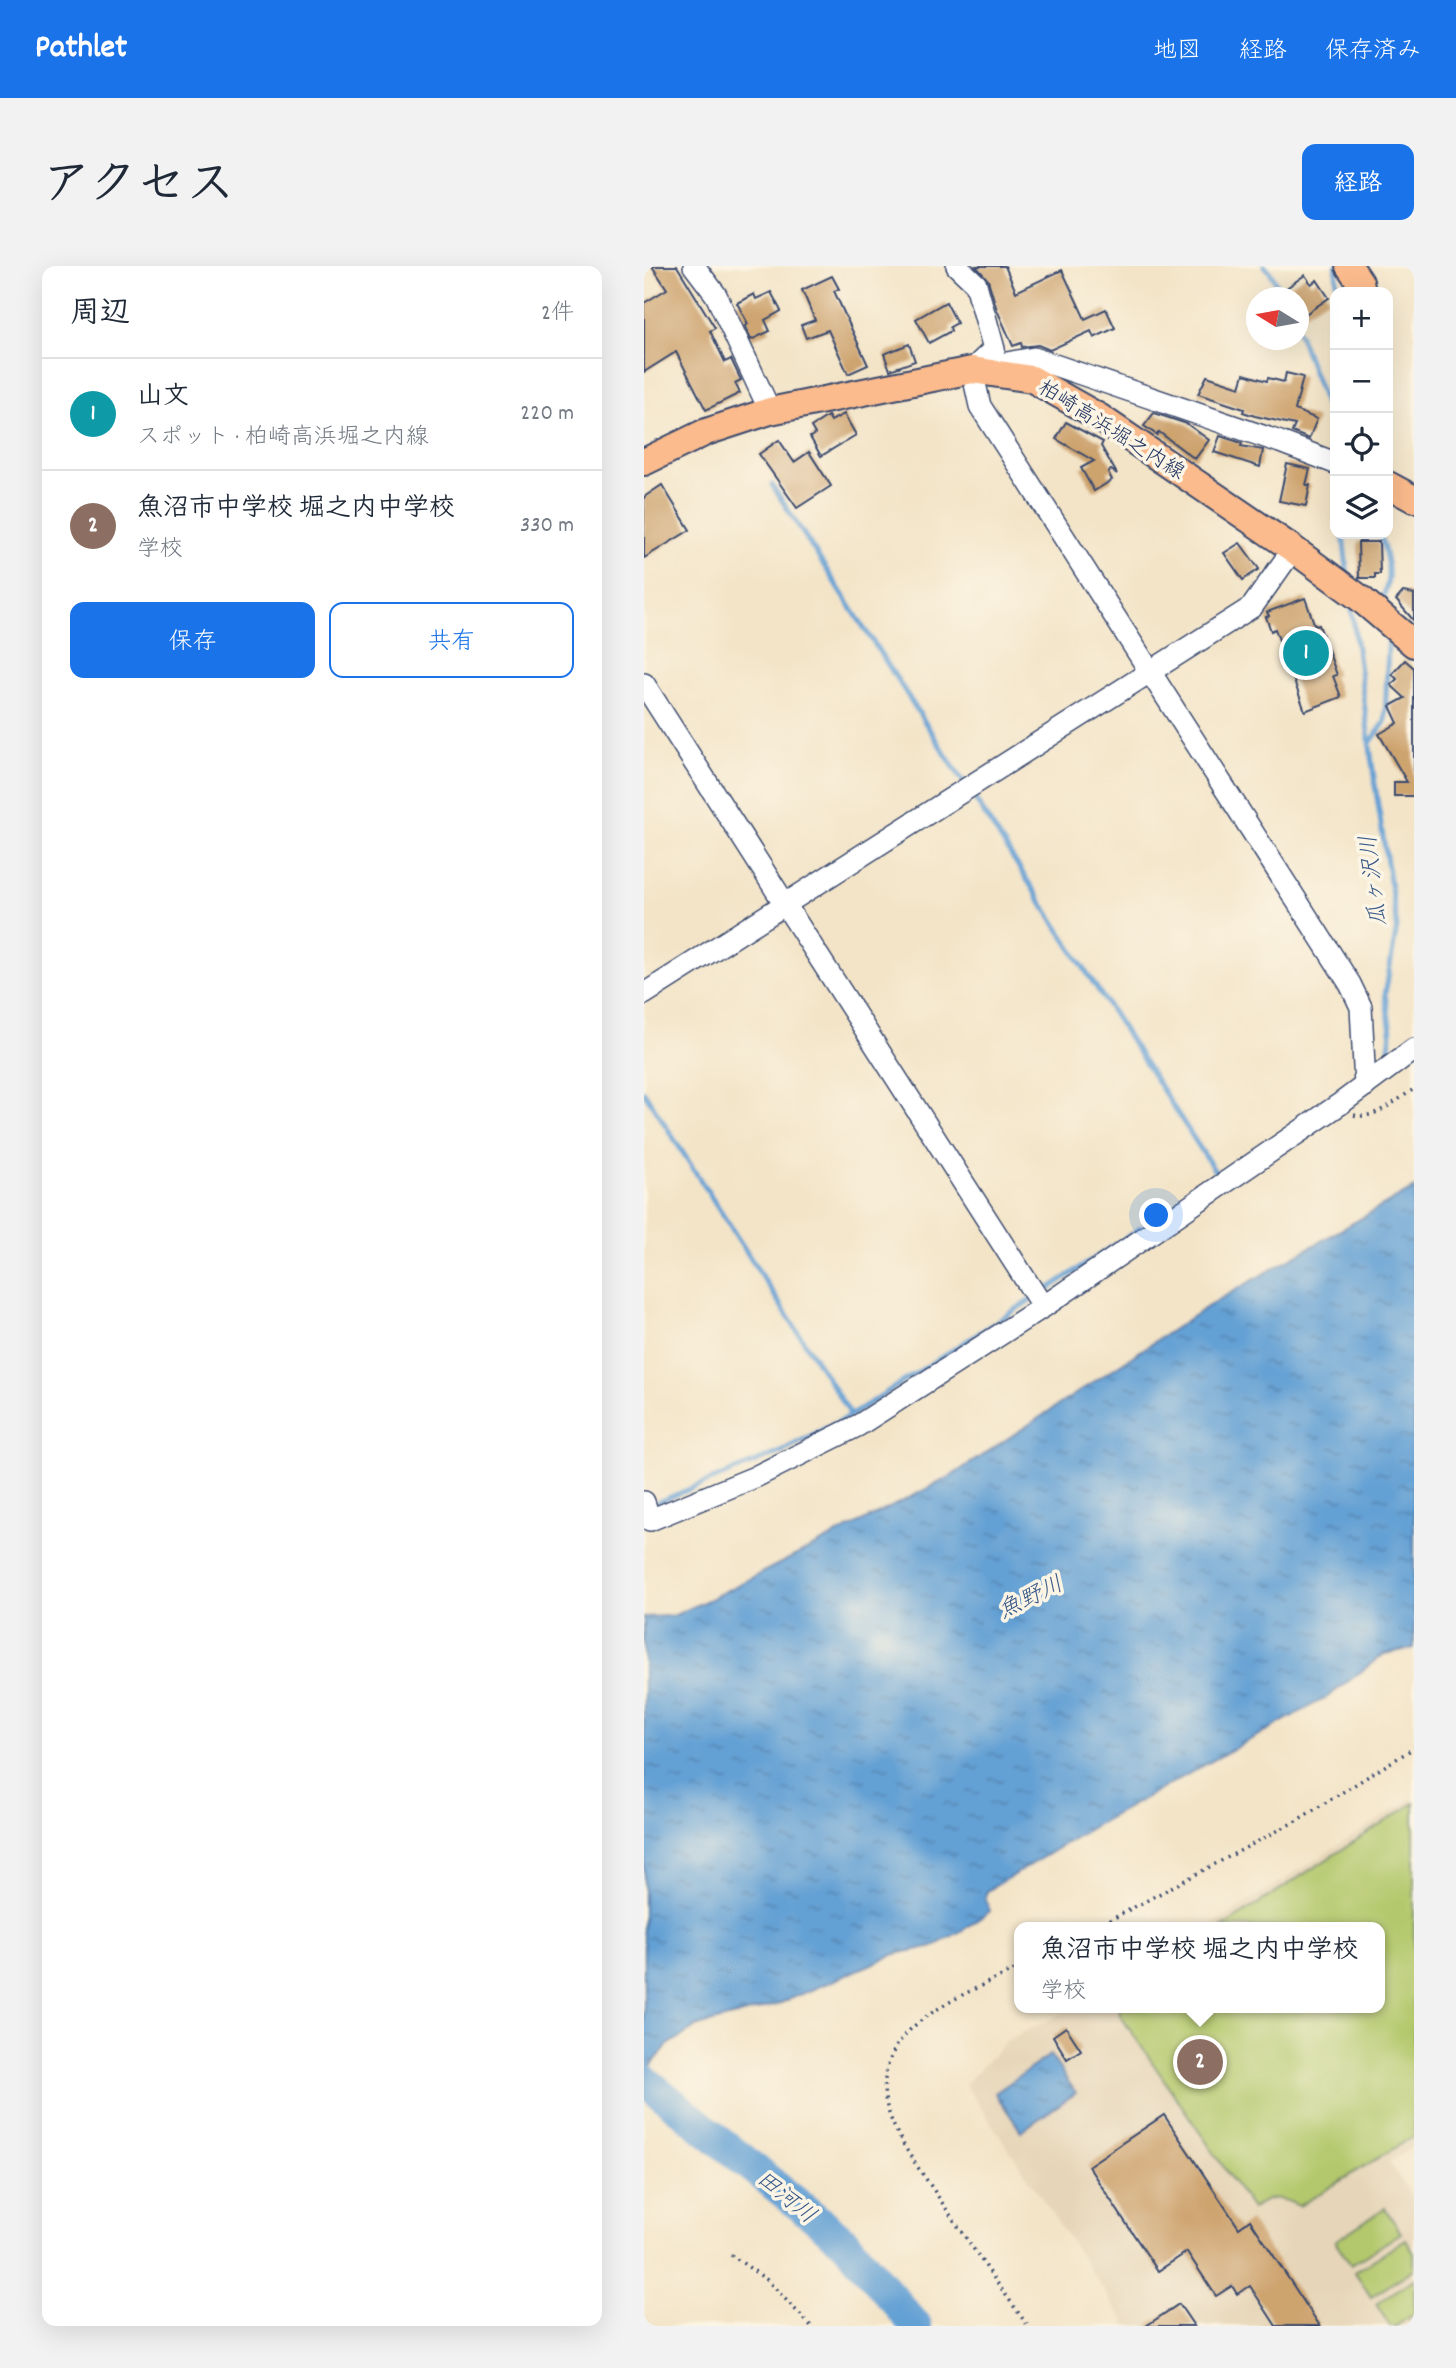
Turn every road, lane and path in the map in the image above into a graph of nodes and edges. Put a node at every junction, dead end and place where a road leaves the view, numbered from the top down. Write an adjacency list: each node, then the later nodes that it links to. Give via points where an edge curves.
1 (694, 266): 6 (street, via 716,295)
2 (957, 266): 5 (street, via 976,284 994,349)
3 (1349, 266): 4 (main road)
4 (1361, 287)
5 (972, 370): 6 (main road, 柏崎高浜堀之内線); 8 (street, via 1034,358); 11 (main road, 柏崎高浜堀之内線, via 1032,379 1054,391); 13 (street, via 980,407)
6 (770, 411): 7 (main road, 柏崎高浜堀之内線, via 706,432)
7 (644, 462)
8 (1330, 462)
9 (1393, 488): 10 (main road)
10 (1414, 499)
11 (1293, 549): 12 (main road, 柏崎高浜堀之内線); 13 (street, via 1252,607)
12 (1414, 644)
13 (1149, 672): 15 (street); 18 (street, via 1350,984 1361,1007)
14 (644, 684): 15 (street)
15 (784, 904): 16 (street); 21 (street)
16 (644, 994)
17 (1414, 1049): 18 (street)
18 (1365, 1086): 21 (street)
19 (1414, 1089): 20 (path, via 1380,1111 1361,1117)
20 (1349, 1113)
21 (1043, 1307): 22 (street, via 859,1425 755,1477 650,1520)
22 (644, 1502)
23 (1414, 1748): 24 (path, via 1296,1821)
24 (1106, 1922)
25 (1014, 1970): 28 (path, via 923,2017 896,2046 887,2070 885,2095 903,2144)
26 (731, 2255): 27 (path, via 767,2280)
27 (811, 2326)
28 (1028, 2326)

